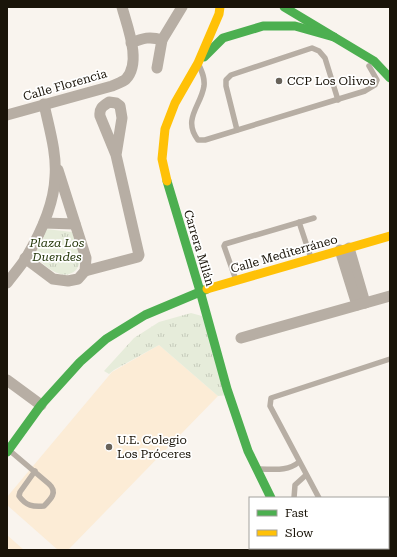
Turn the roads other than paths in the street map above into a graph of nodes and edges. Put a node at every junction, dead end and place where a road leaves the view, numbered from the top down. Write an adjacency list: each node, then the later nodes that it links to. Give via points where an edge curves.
1 (122, 7): 7 (street)
2 (182, 7): 6 (street)
3 (220, 7): 9 (street, Carrera Milán)
4 (284, 7): 5 (street)
5 (334, 37): 8 (street); 9 (street, via 295,26 263,26 223,38)
6 (162, 40): 7 (street, via 144,37); 10 (street)
7 (132, 48): 13 (street, Calle Florencia, via 132,69 126,79 112,86)
8 (352, 48): 11 (street, via 374,61); 12 (lane, via 370,67 377,80 375,85 365,91)
9 (198, 62): 15 (lane, via 204,75 204,87 191,122 193,133 198,140 205,140); 29 (street, Carrera Milán, via 164,129 162,159)
10 (157, 68)
11 (390, 78)
12 (338, 100): 15 (lane); 15 (lane, via 325,58 312,48 231,75 226,80)
13 (44, 104): 14 (street, Calle Florencia); 17 (street)
14 (7, 115)
15 (237, 130)
16 (116, 155): 26 (street, via 139,254 138,257)
17 (54, 157): 20 (street, via 56,178); 21 (street)
18 (314, 218): 19 (lane)
19 (299, 222): 25 (lane); 27 (lane, via 225,244)
20 (44, 223): 21 (street); 24 (street)
21 (75, 224): 26 (street, via 86,258)
22 (390, 236): 23 (street, Calle Mediterráneo)
23 (344, 249): 25 (street, Calle Mediterráneo); 31 (street)
24 (26, 258): 26 (street, via 53,279 78,279); 28 (street)
25 (311, 259): 27 (street, Calle Mediterráneo)
26 (85, 271)
27 (237, 280): 29 (street, Calle Mediterráneo)
28 (7, 283)
29 (200, 291): 35 (street, Calle Mediterráneo, via 144,315 106,338); 38 (street, Carrera Milán, via 227,389 248,451)
30 (390, 296): 31 (street)
31 (361, 304): 32 (street)
32 (241, 338)
33 (390, 359): 37 (lane, via 271,398 270,406)
34 (7, 380): 35 (street)
35 (41, 405): 36 (street, Calle Mediterráneo)
36 (8, 451): 39 (lane)
37 (299, 462): 38 (lane, via 286,469); 40 (lane)
38 (257, 469): 41 (street, Carrera Milán)
39 (35, 471): 39 (lane, via 53,487 51,500 44,506 34,506 22,501 19,496)
40 (306, 475): 42 (lane, via 295,485); 43 (lane)
41 (271, 497)
42 (294, 497)
43 (318, 497)

